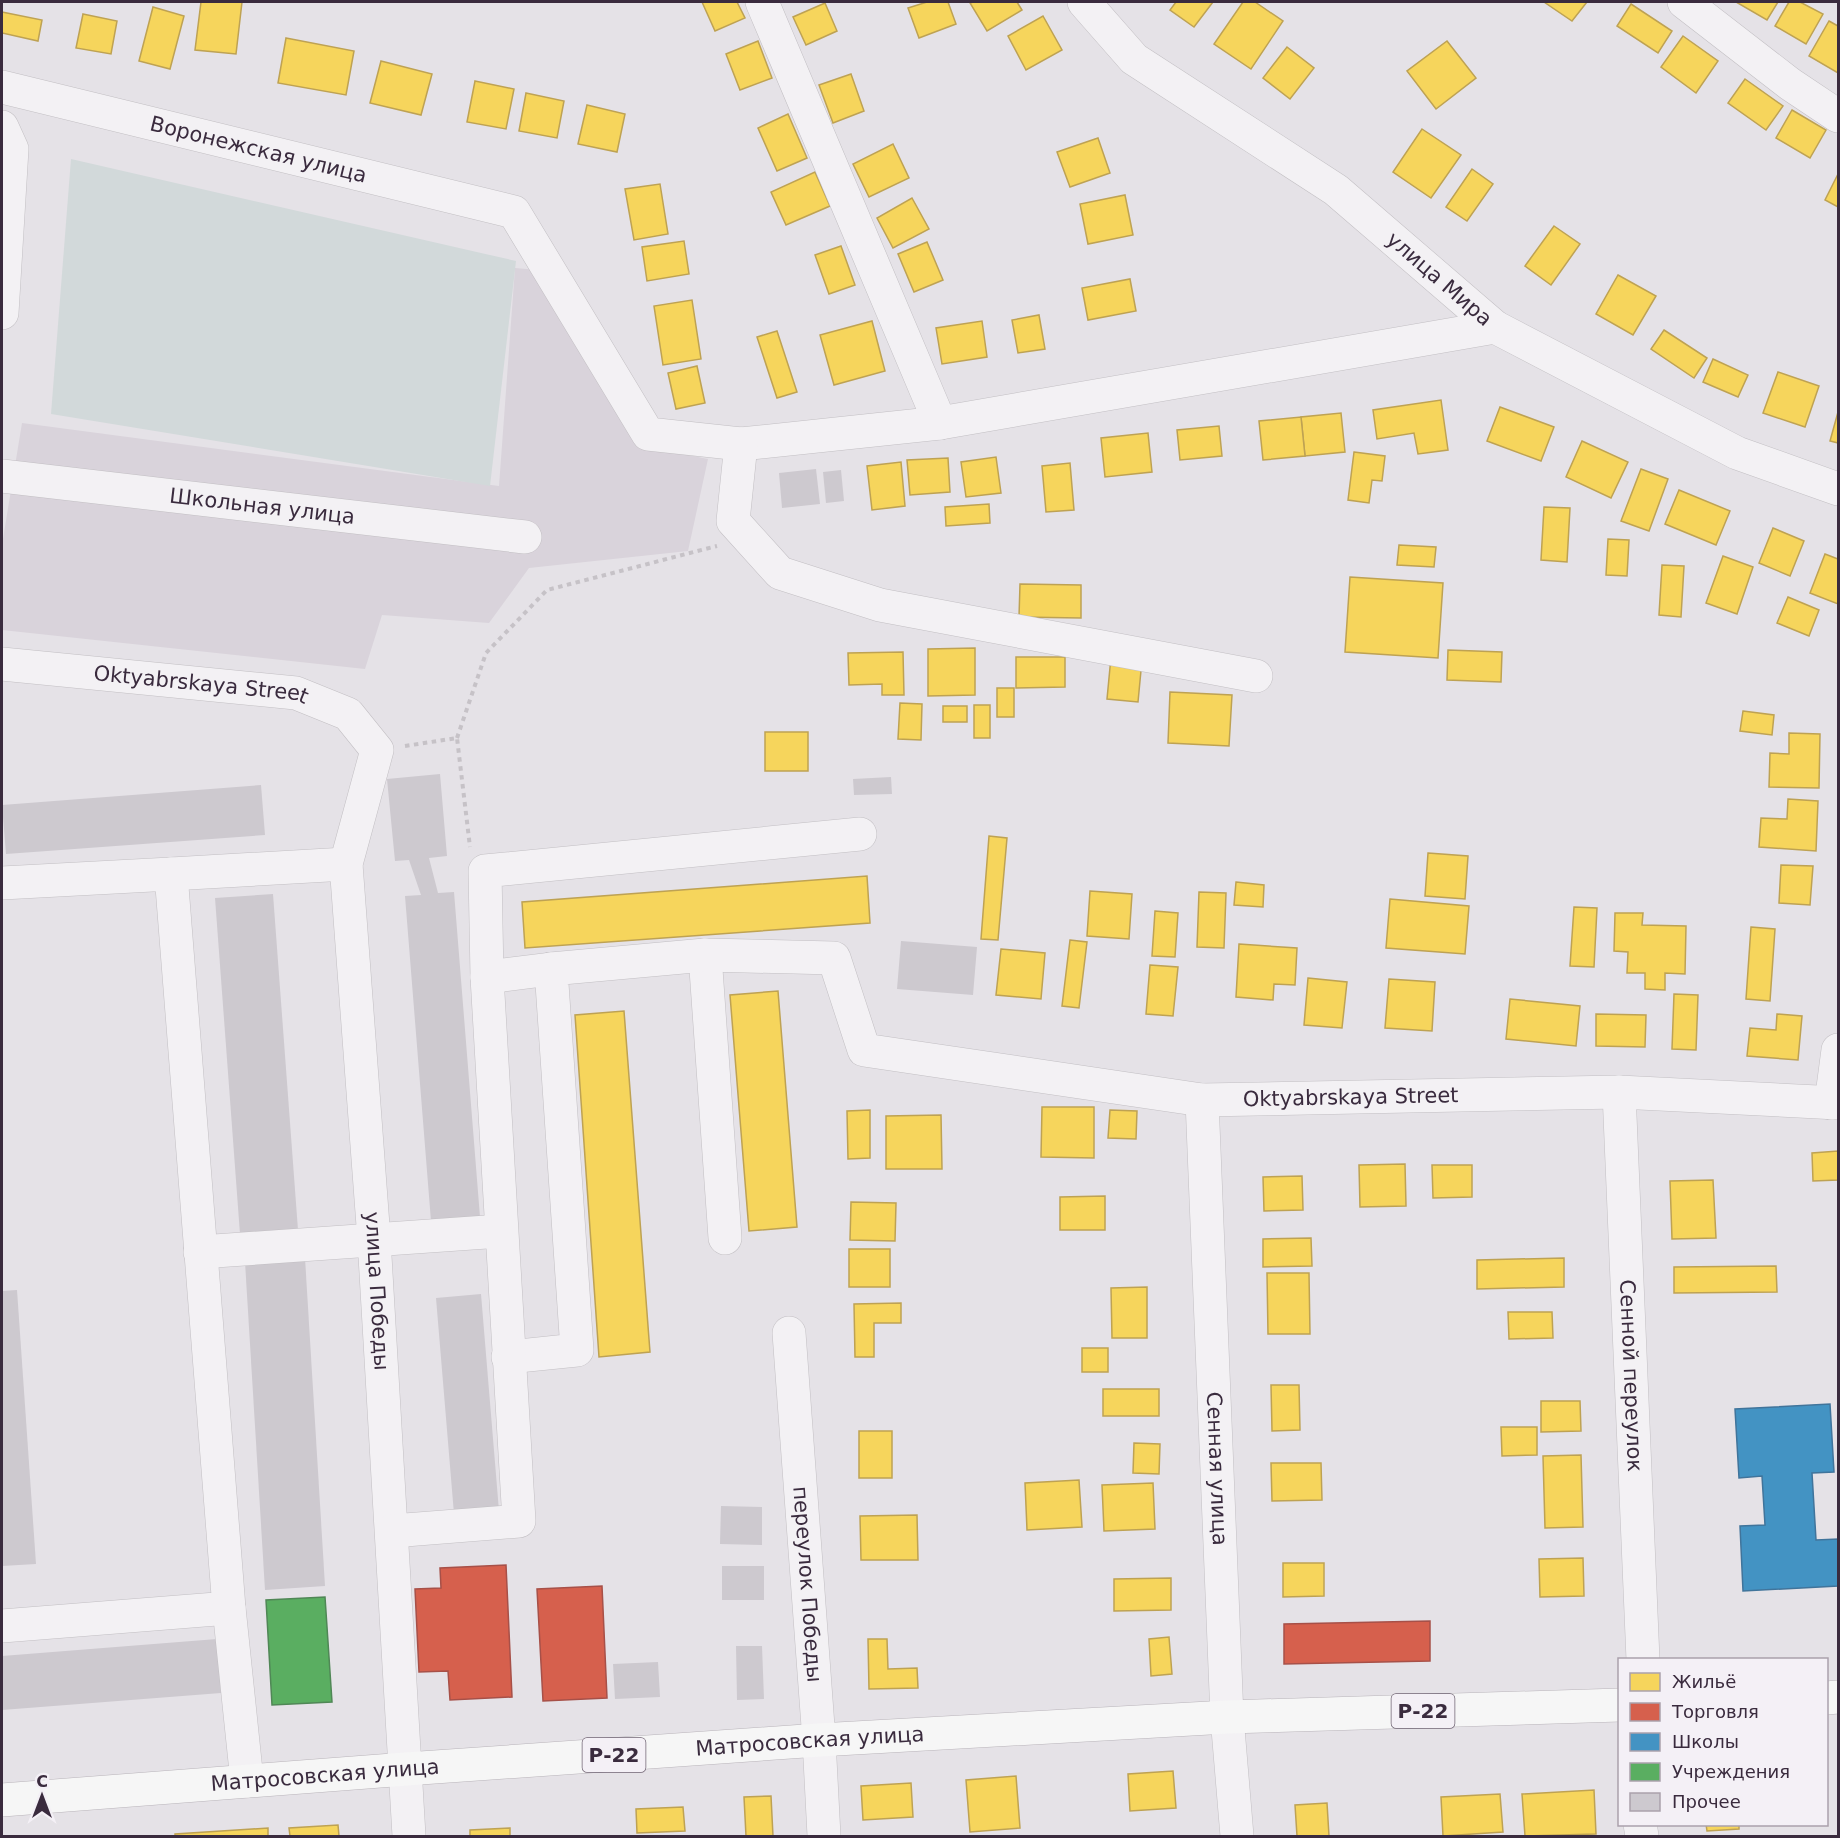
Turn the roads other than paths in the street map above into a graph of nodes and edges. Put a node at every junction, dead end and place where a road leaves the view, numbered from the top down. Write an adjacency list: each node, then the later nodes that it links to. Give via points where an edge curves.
1 (762, 2): 9 (street)
2 (1084, 2): 8 (street, улица Мира, via 1134,59 1336,190)
3 (1684, 2): 5 (street, via 1790,84)
4 (2, 87): 10 (street, Воронежская улица, via 514,212 648,434)
5 (1839, 116)
6 (2, 127): 7 (street, via 12,149)
7 (2, 302)
8 (1495, 327): 9 (street); 12 (street, улица Мира, via 1737,453)
9 (940, 423): 10 (street)
10 (741, 444): 15 (street, via 733,521 780,573 880,605)
11 (2, 476): 13 (street, Школьная улица)
12 (1839, 489)
13 (525, 537)
14 (2, 664): 16 (street, Oktyabrskaya Street, via 296,693 348,714)
15 (1256, 676)
16 (377, 750): 18 (street, улица Победы)
17 (860, 834): 23 (street, via 485,870)
18 (346, 864): 19 (street); 30 (street, улица Победы)
19 (171, 874): 20 (street); 31 (street)
20 (2, 883)
21 (705, 955): 22 (street); 26 (street, Oktyabrskaya Street, via 834,958 864,1050); 29 (street)
22 (550, 969): 23 (street); 33 (street, via 577,1350)
23 (488, 977): 28 (street)
24 (1839, 1050): 27 (street)
25 (1619, 1092): 26 (street, Oktyabrskaya Street); 27 (street, Oktyabrskaya Street); 37 (street, Сенной переулок)
26 (1202, 1100): 39 (street, Сенная улица)
27 (1835, 1103)
28 (501, 1231): 30 (street); 33 (street)
29 (725, 1238)
30 (374, 1239): 31 (street); 34 (street, улица Победы)
31 (200, 1252): 35 (street)
32 (789, 1333): 40 (street, переулок Победы)
33 (508, 1357): 34 (street, via 519,1521)
34 (392, 1531): 41 (street, улица Победы)
35 (230, 1608): 36 (street); 42 (street)
36 (2, 1626)
37 (1642, 1658)
38 (1618, 1705): 39 (highway, Матросовская улица / Р-22)
39 (1227, 1717): 40 (highway, Матросовская улица / Р-22); 46 (street, Сенная улица)
40 (819, 1740): 41 (highway, Матросовская улица / Р-22); 45 (street, переулок Победы)
41 (406, 1769): 42 (highway, Матросовская улица / Р-22); 44 (street, улица Победы)
42 (247, 1781): 43 (highway, Матросовская улица / Р-22)
43 (2, 1800)
44 (409, 1836)
45 (824, 1836)
46 (1237, 1836)

